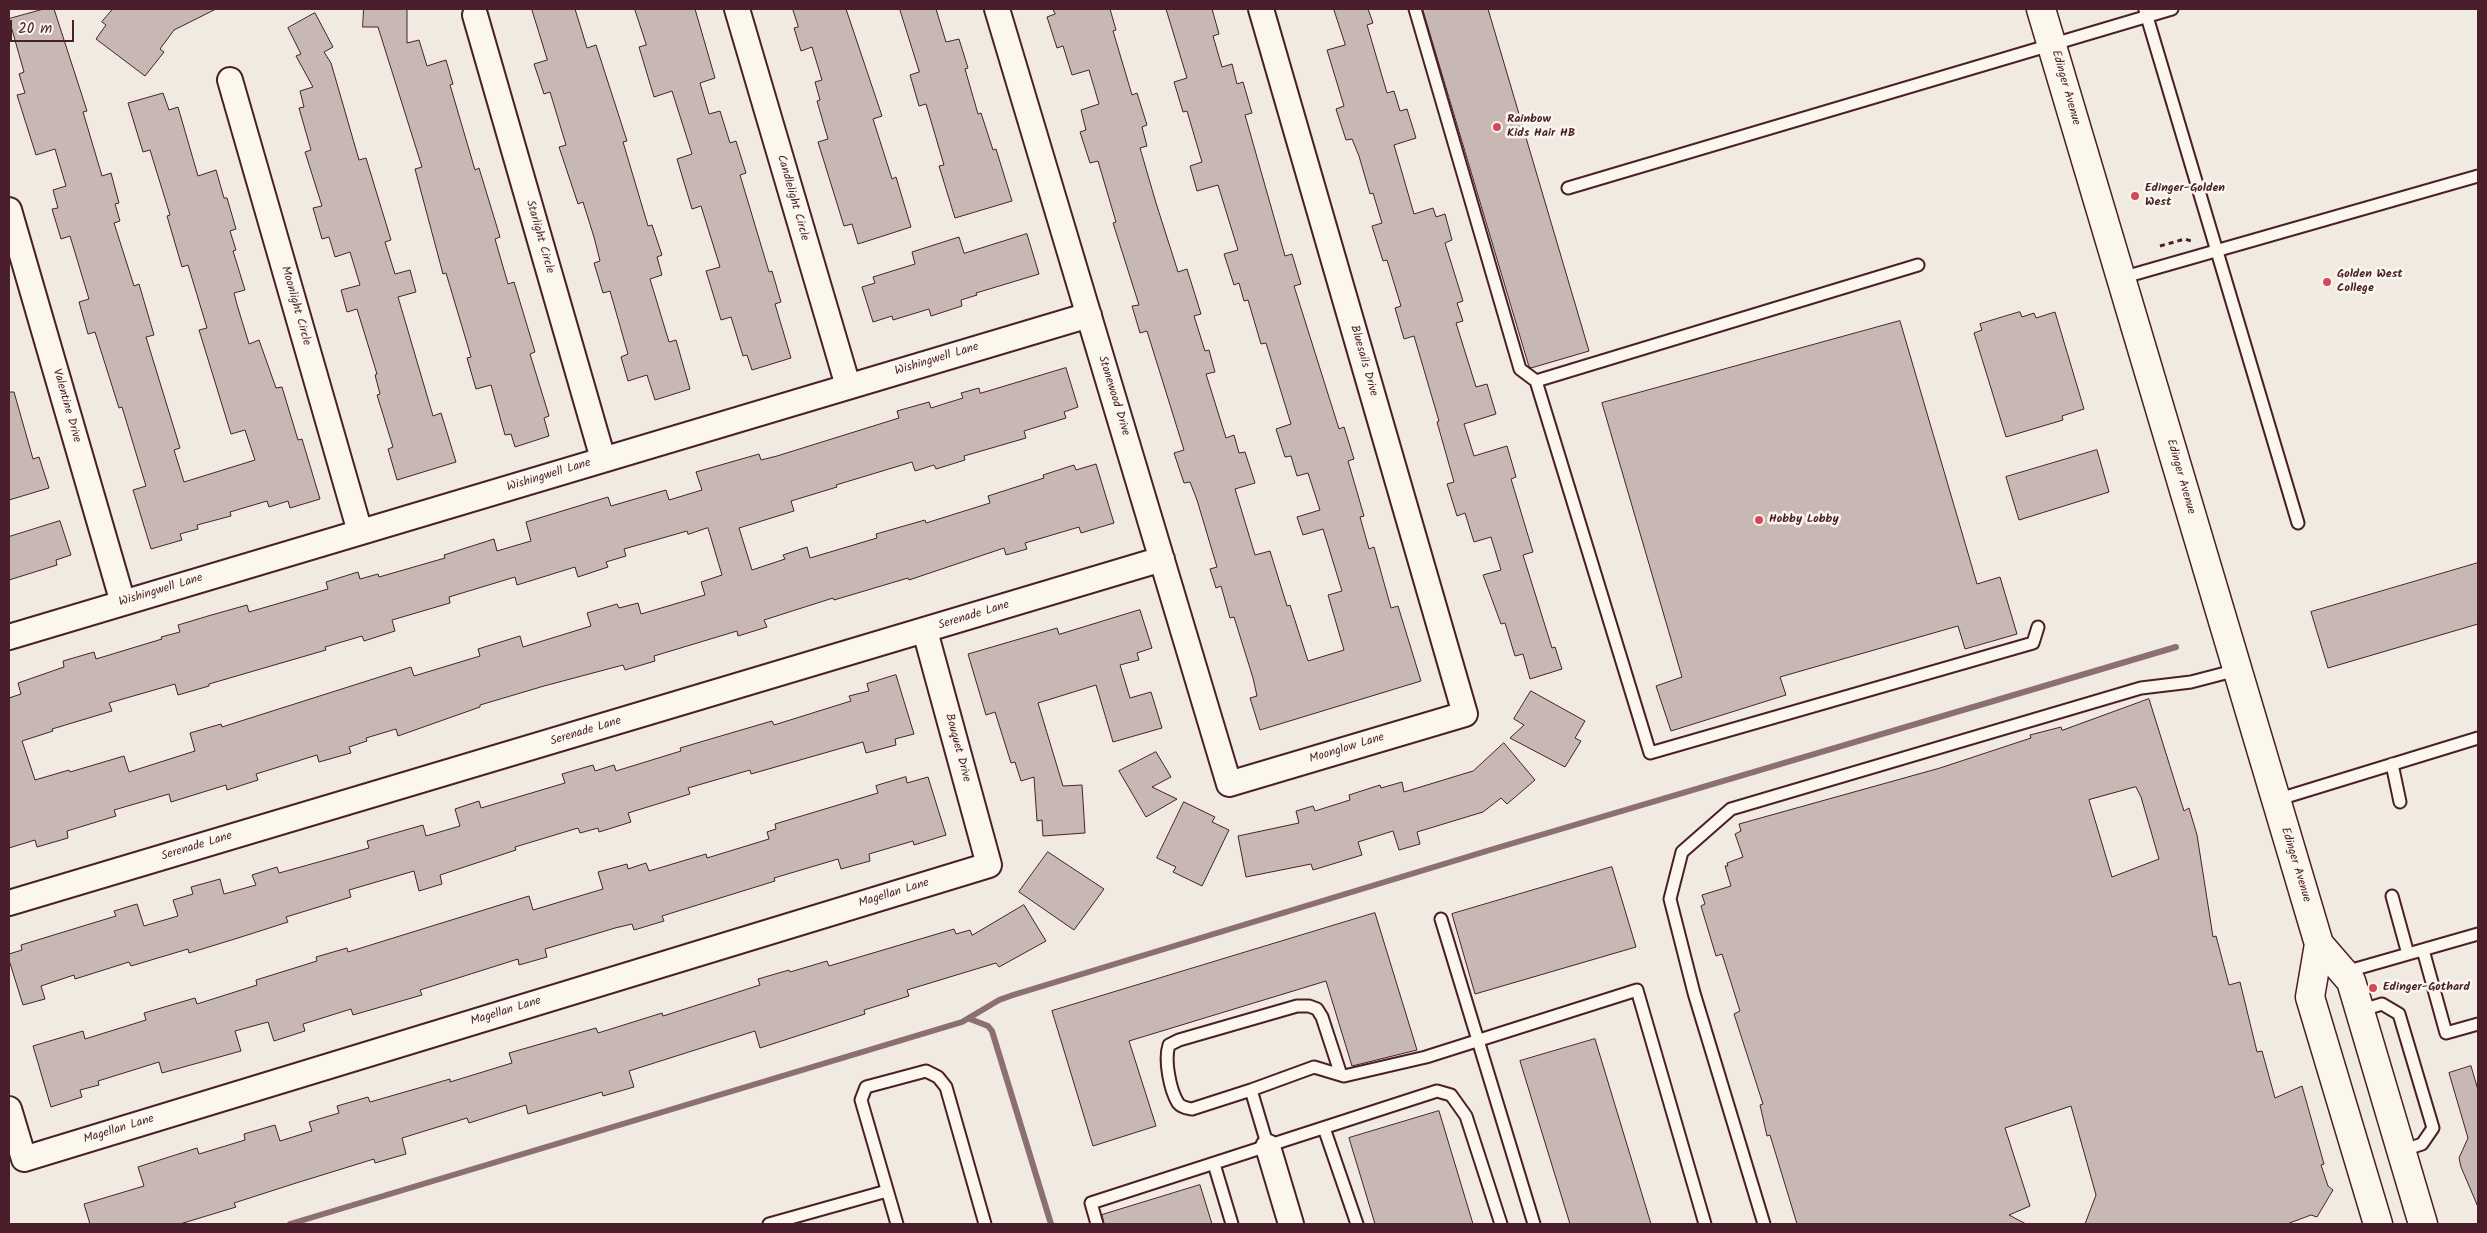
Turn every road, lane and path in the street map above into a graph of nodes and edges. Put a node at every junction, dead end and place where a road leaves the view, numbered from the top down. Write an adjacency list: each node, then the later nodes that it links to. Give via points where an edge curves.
1 (737, 9): 19 (street, Candlelight Circle)
2 (997, 9): 17 (street, Stonewood Drive)
3 (1261, 9): 29 (street, Bluesails Drive)
4 (1415, 9): 18 (lane, via 1520,369)
5 (2041, 9): 9 (main road, Edinger Avenue)
6 (2172, 9): 7 (lane)
7 (2145, 12): 9 (lane); 14 (lane)
8 (475, 15): 20 (street, Starlight Circle)
9 (2052, 45): 12 (lane); 16 (main road, Edinger Avenue)
10 (230, 80): 22 (street, Moonlight Circle)
11 (2478, 176): 14 (lane)
12 (1568, 188)
13 (9, 210): 24 (street, Valentine Drive)
14 (2217, 250): 16 (lane); 21 (lane)
15 (1918, 265): 18 (lane)
16 (2121, 278): 28 (main road, Edinger Avenue)
17 (1089, 315): 19 (street, Wishingwell Lane); 23 (street, Stonewood Drive)
18 (1536, 381): 25 (lane, via 1650,753 2033,643)
19 (848, 386): 20 (street, Wishingwell Lane)
20 (603, 459): 22 (street, Wishingwell Lane)
21 (2298, 523)
22 (360, 532): 24 (street, Wishingwell Lane)
23 (1162, 559): 26 (street, Serenade Lane); 32 (street, Stonewood Drive)
24 (123, 603): 27 (street, Wishingwell Lane)
25 (2038, 627)
26 (925, 631): 35 (street, Bouquet Drive); 37 (street, Serenade Lane)
27 (9, 637)
28 (2237, 670): 33 (main road, Edinger Avenue); 65 (lane, via 2191,682 2141,688 1731,809 1682,852 1670,899 1694,993)
29 (1465, 714): 32 (street, Moonglow Lane)
30 (2478, 738): 31 (lane)
31 (2392, 764): 33 (lane); 34 (lane)
32 (1229, 784)
33 (2276, 800): 40 (main road, Edinger Avenue)
34 (2400, 802)
35 (989, 865): 49 (street, Magellan Lane, via 24,1159)
36 (2392, 896): 42 (lane)
37 (9, 903)
38 (1441, 919): 46 (lane)
39 (2478, 934): 41 (lane)
40 (2319, 944): 43 (main road, Edinger Avenue); 66 (main road, Edinger Avenue, via 2310,997)
41 (2423, 950): 42 (lane); 45 (lane, via 2446,1033)
42 (2408, 954): 43 (lane)
43 (2343, 972): 44 (main road, Edinger Avenue, via 2351,982)
44 (2359, 1011): 52 (main road, Edinger Avenue); 52 (lane, via 2382,1004 2399,1014 2433,1128 2422,1144)
45 (2478, 1024)
46 (1477, 1041): 47 (lane, via 1426,1057); 63 (lane); 64 (lane, via 1637,990)
47 (1341, 1075): 48 (lane, via 1314,1067); 48 (lane, via 1322,1017 1317,1009 1309,1006 1288,1009 1169,1045 1167,1068 1179,1104 1185,1108 1192,1109)
48 (1251, 1090): 51 (lane)
49 (9, 1109)
50 (1324, 1128): 51 (lane); 61 (lane); 62 (lane, via 1437,1091 1450,1095 1466,1116)
51 (1268, 1147): 53 (lane); 60 (street)
52 (2401, 1151): 67 (main road, Edinger Avenue)
53 (1214, 1164): 58 (lane, via 1091,1203); 59 (lane)
54 (887, 1191): 55 (lane); 56 (lane); 57 (lane, via 861,1100 863,1092 866,1087 926,1072 938,1077 946,1087)
55 (769, 1224)
56 (897, 1224)
57 (986, 1224)
58 (1097, 1224)
59 (1232, 1224)
60 (1291, 1224)
61 (1357, 1224)
62 (1501, 1224)
63 (1534, 1224)
64 (1705, 1224)
65 (1764, 1224)
66 (2378, 1224)
67 (2423, 1224)

